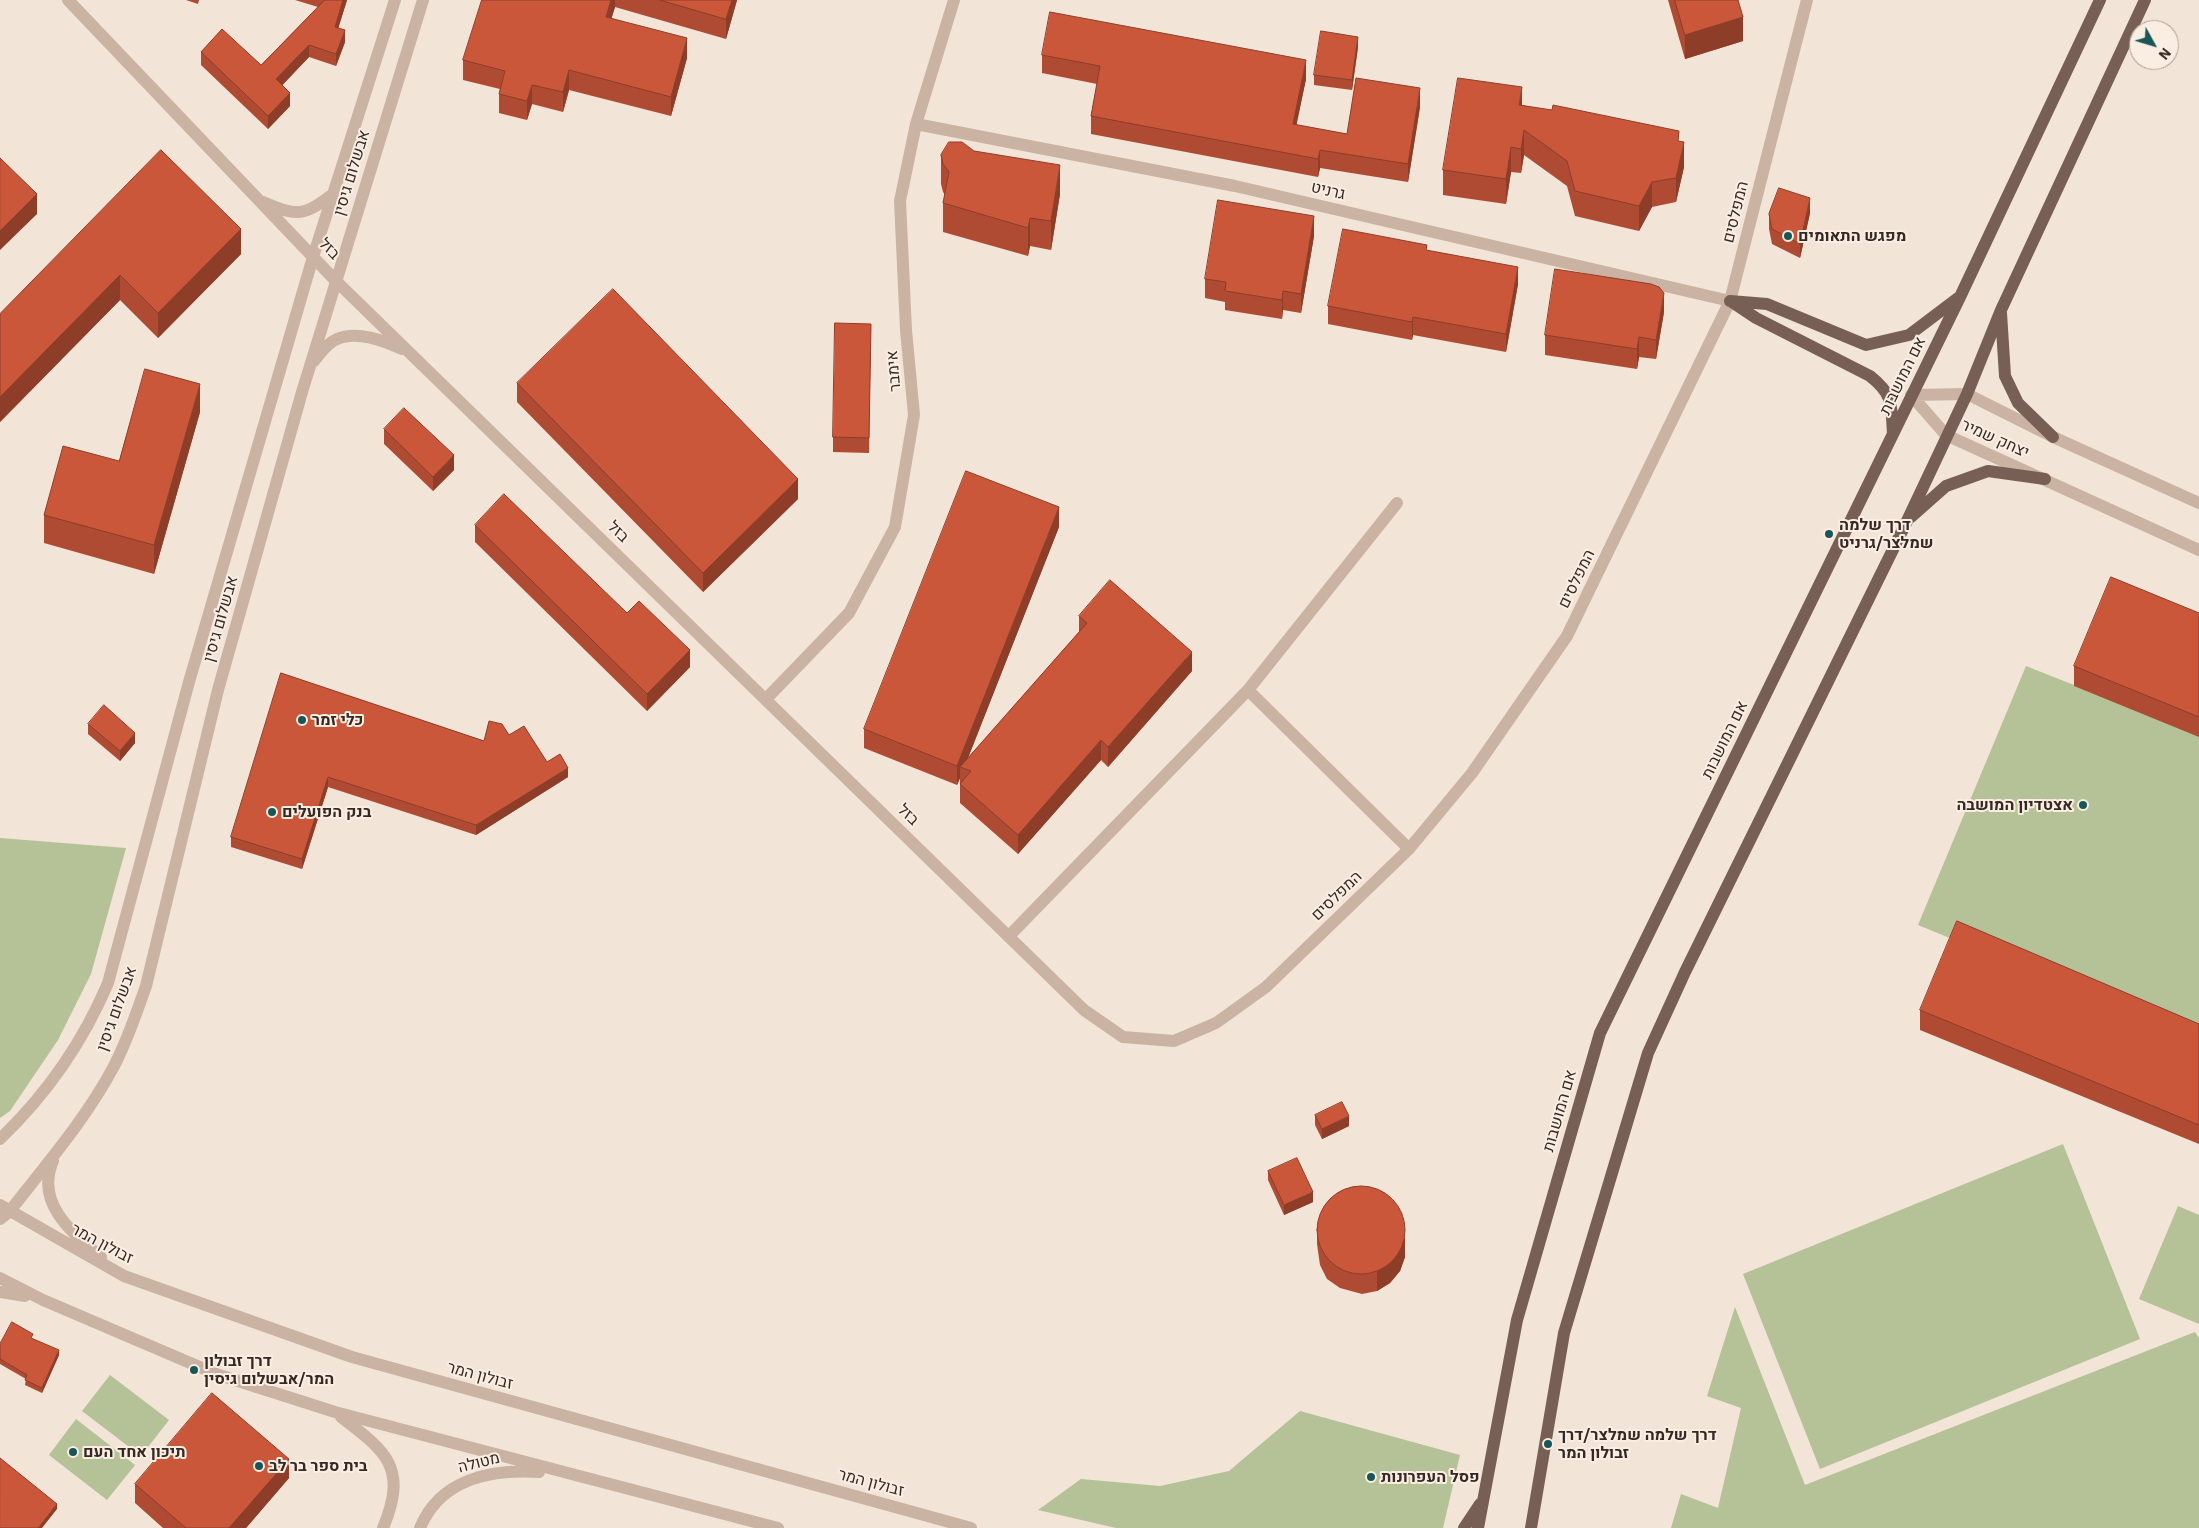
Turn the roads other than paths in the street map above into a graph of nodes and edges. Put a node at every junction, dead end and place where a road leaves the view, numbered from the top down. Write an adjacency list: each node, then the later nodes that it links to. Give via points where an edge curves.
1 (68, 0): 10 (street, בזל)
2 (394, 0): 9 (street, אבשלום גיסין)
3 (423, 0): 12 (street, אבשלום גיסין)
4 (954, 0): 8 (street, אימבר)
5 (1807, 0): 14 (street, המפלסים)
6 (2100, 0): 13 (main road, אם המושבות)
7 (2145, 0): 15 (main road)
8 (916, 124): 14 (street, גרניט, via 1235,186); 29 (street, אימבר, via 900,201 914,415 895,527 849,613)
9 (333, 194): 10 (street, via 313,209 303,212 282,210); 11 (street, אבשלום גיסין)
10 (259, 200): 11 (street, בזל)
11 (313, 257): 12 (street, בזל); 33 (street, אבשלום גיסין, via 189,682 108,983 73,1053)
12 (335, 280): 16 (street, בזל); 17 (street, אבשלום גיסין)
13 (1960, 297): 14 (main road, via 1909,335 1866,345 1768,304); 19 (main road, אם המושבות)
14 (1730, 301): 20 (main road, via 1756,318 1870,376 1885,388 1890,401); 30 (street, המפלסים, via 1566,636 1472,773)
15 (2001, 310): 18 (main road); 22 (main road, via 2005,376 2018,403)
16 (410, 352): 17 (street, via 383,341 349,336 337,339); 29 (street, בזל)
17 (310, 365): 34 (street, אבשלום גיסין, via 218,690 146,986 132,1027 112,1068)
18 (1967, 394): 19 (street, יצחק שמיר); 21 (main road); 22 (street, יצחק שמיר)
19 (1911, 395): 20 (main road, אם המושבות); 21 (street, יצחק שמיר)
20 (1893, 435): 42 (main road, אם המושבות, via 1600,1033 1517,1320)
21 (1946, 435): 23 (street, יצחק שמיר); 26 (main road)
22 (2053, 437): 25 (street, יצחק שמיר)
23 (2045, 479): 26 (main road, via 1988,471 1946,486); 27 (street, יצחק שמיר)
24 (1397, 503): 28 (street)
25 (2199, 503)
26 (1907, 521): 49 (main road, via 1648,1053 1564,1333)
27 (2199, 550)
28 (1248, 690): 30 (street); 31 (street)
29 (766, 699): 31 (street, בזל)
30 (1409, 849): 32 (street, המפלסים, via 1266,987 1216,1022)
31 (1009, 936): 32 (street, בזל, via 1084,1010 1123,1037)
32 (1174, 1041)
33 (0, 1139)
34 (59, 1147): 35 (street, אבשלום גיסין); 36 (street, via 49,1172 47,1190 54,1210)
35 (3, 1212): 36 (street, זבולון המר)
36 (124, 1276): 46 (street, זבולון המר, via 352,1357)
37 (0, 1278): 39 (street)
38 (0, 1292): 39 (street)
39 (43, 1300): 40 (street, via 216,1374)
40 (335, 1412): 41 (street); 43 (street, via 384,1453 393,1472 391,1509)
41 (568, 1475): 44 (street, מטולה, via 505,1472 470,1479 445,1494 429,1511); 45 (street)
42 (1482, 1500): 47 (main road); 48 (main road, אם המושבות)
43 (383, 1528)
44 (420, 1528)
45 (778, 1528)
46 (972, 1528)
47 (1464, 1528)
48 (1478, 1528)
49 (1531, 1528)

